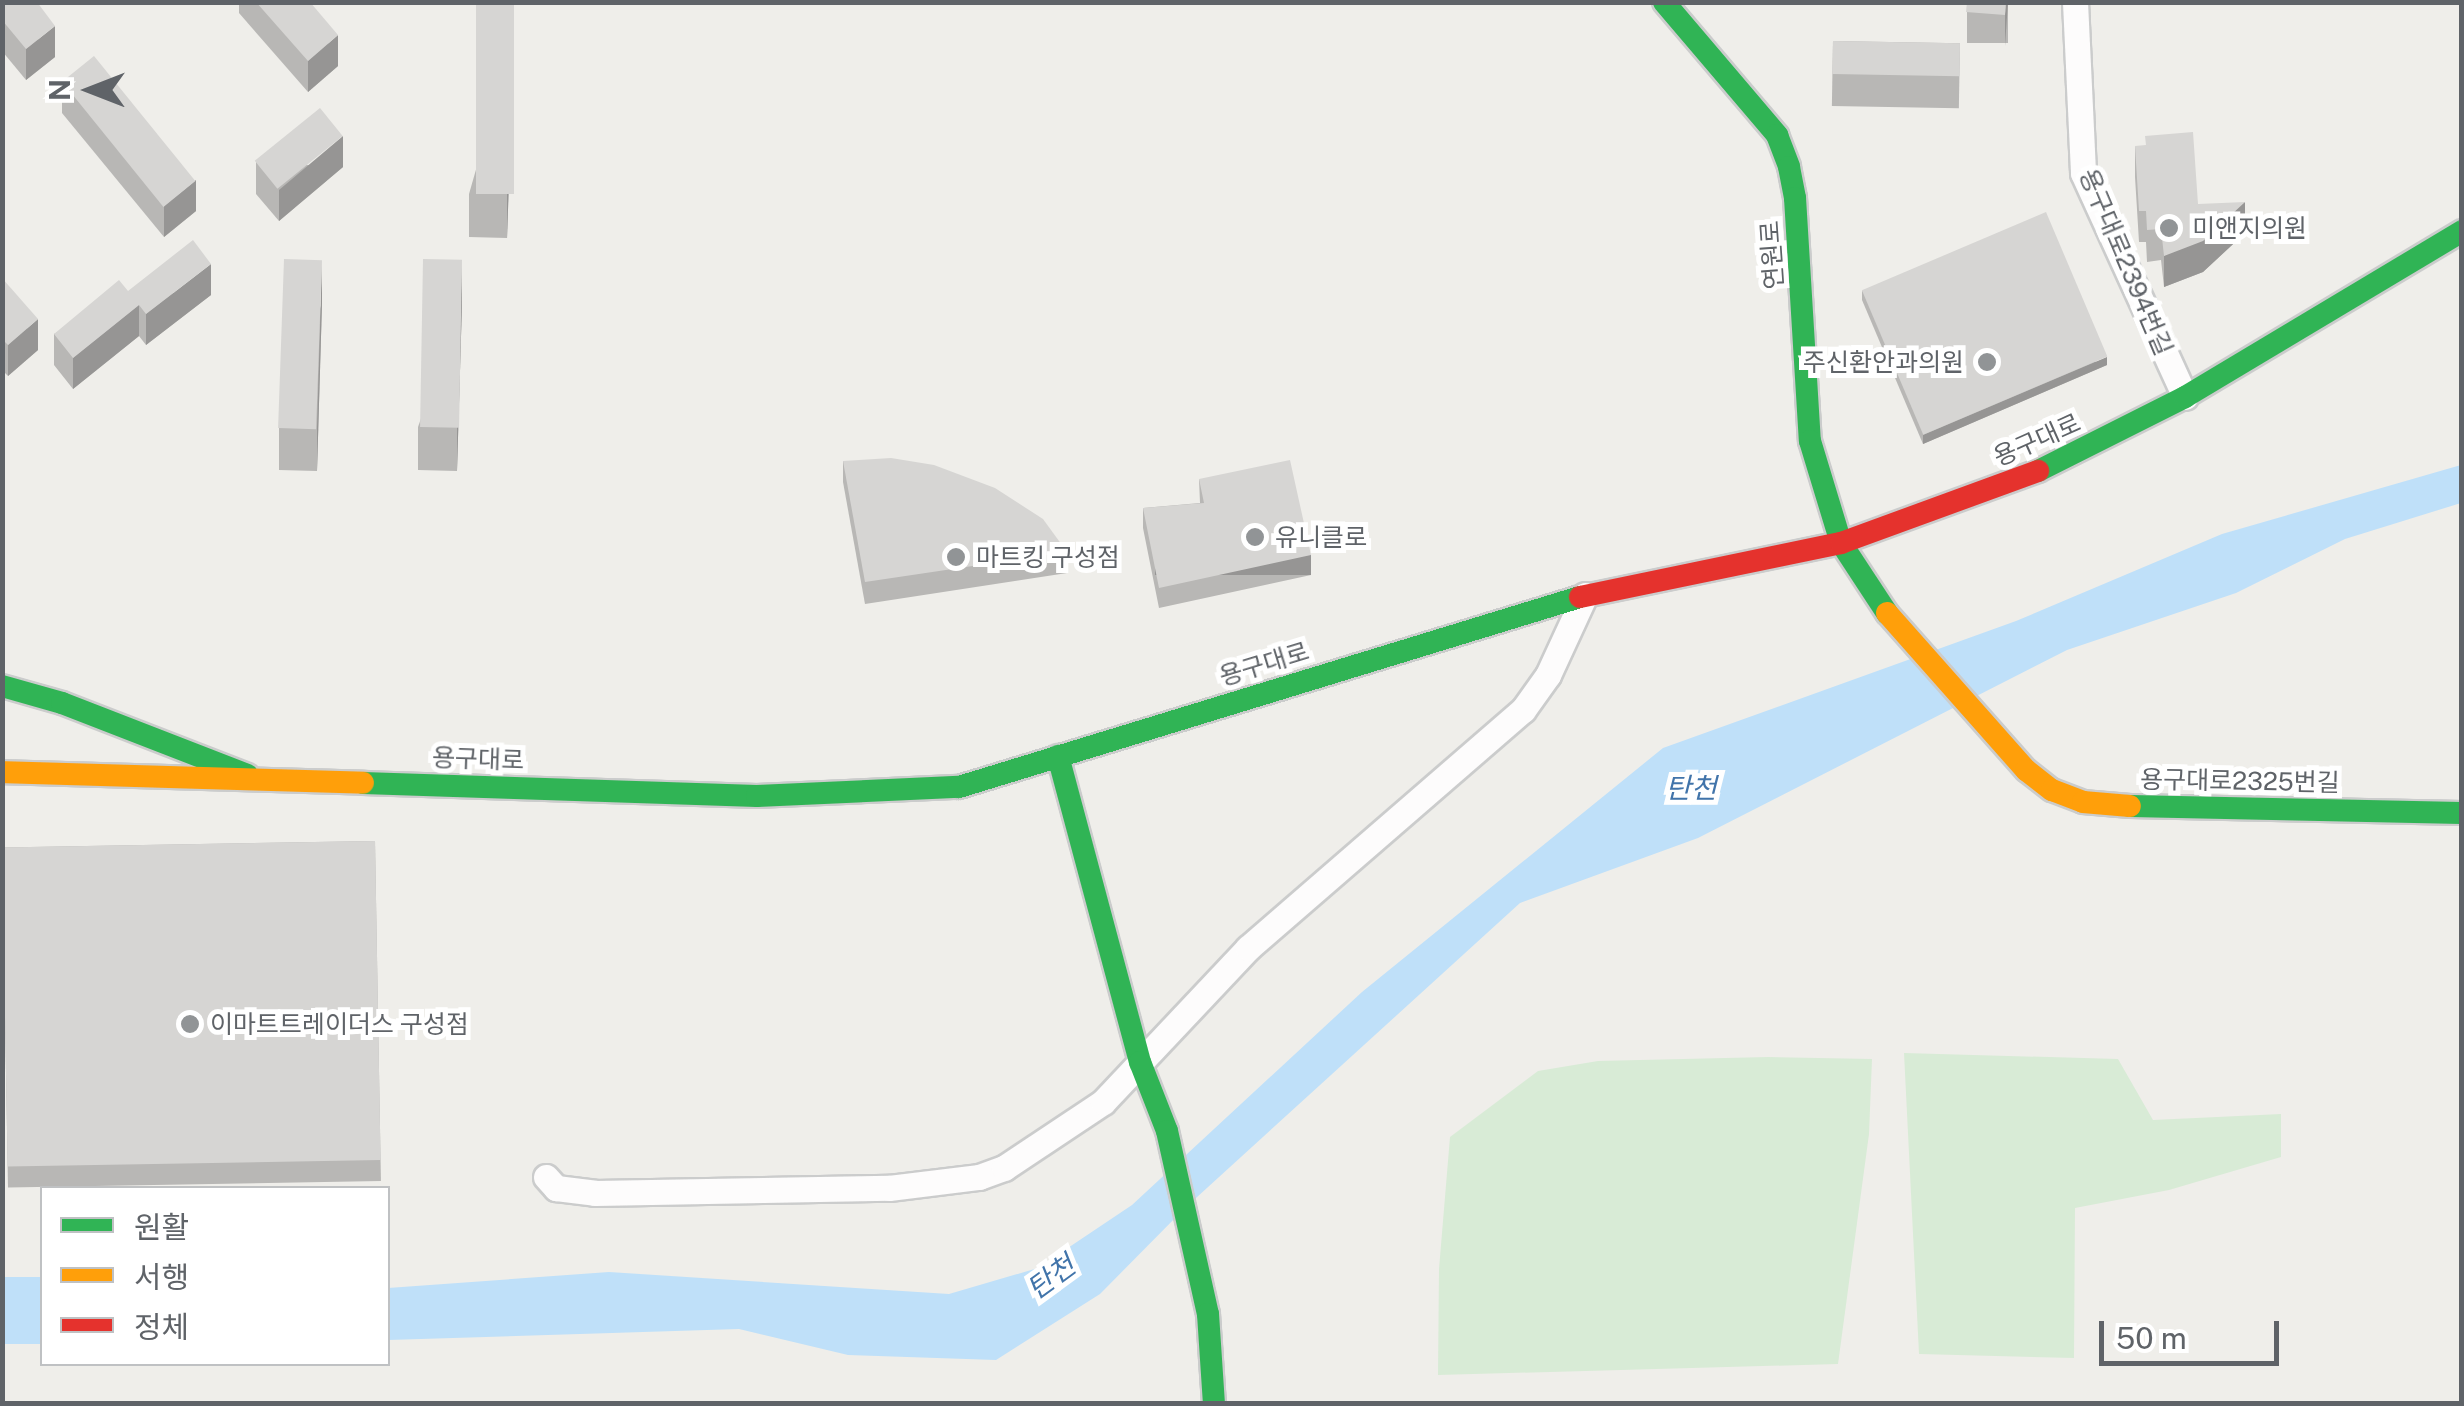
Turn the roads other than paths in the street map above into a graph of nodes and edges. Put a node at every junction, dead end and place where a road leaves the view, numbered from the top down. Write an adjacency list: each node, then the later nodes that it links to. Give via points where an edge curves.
1 (1664, 2): 5 (main road, 연원로, via 1778,135 1796,198 1810,441)
2 (2075, 2): 4 (street, 용구대로2394번길, via 2082,172)
3 (2462, 232): 4 (main road, 용구대로)
4 (2185, 398): 5 (main road, 용구대로, via 2026,476)
5 (1841, 543): 6 (main road, 용구대로); 11 (main road, 용구대로2325번길, via 1891,619 2026,770 2052,790 2115,806)
6 (1586, 595): 8 (main road, 용구대로); 12 (street, via 1548,676 1522,710 1248,948)
7 (2, 686): 10 (main road)
8 (1058, 756): 10 (main road, 용구대로, via 960,787 870,794); 12 (main road)
9 (2, 772): 10 (main road, 용구대로)
10 (263, 780)
11 (2462, 813)
12 (1140, 1062): 13 (street, via 1077,1120 1004,1168 978,1177 889,1188 595,1193 556,1188); 14 (main road, via 1168,1131 1208,1314)
13 (546, 1177)
14 (1214, 1404)

